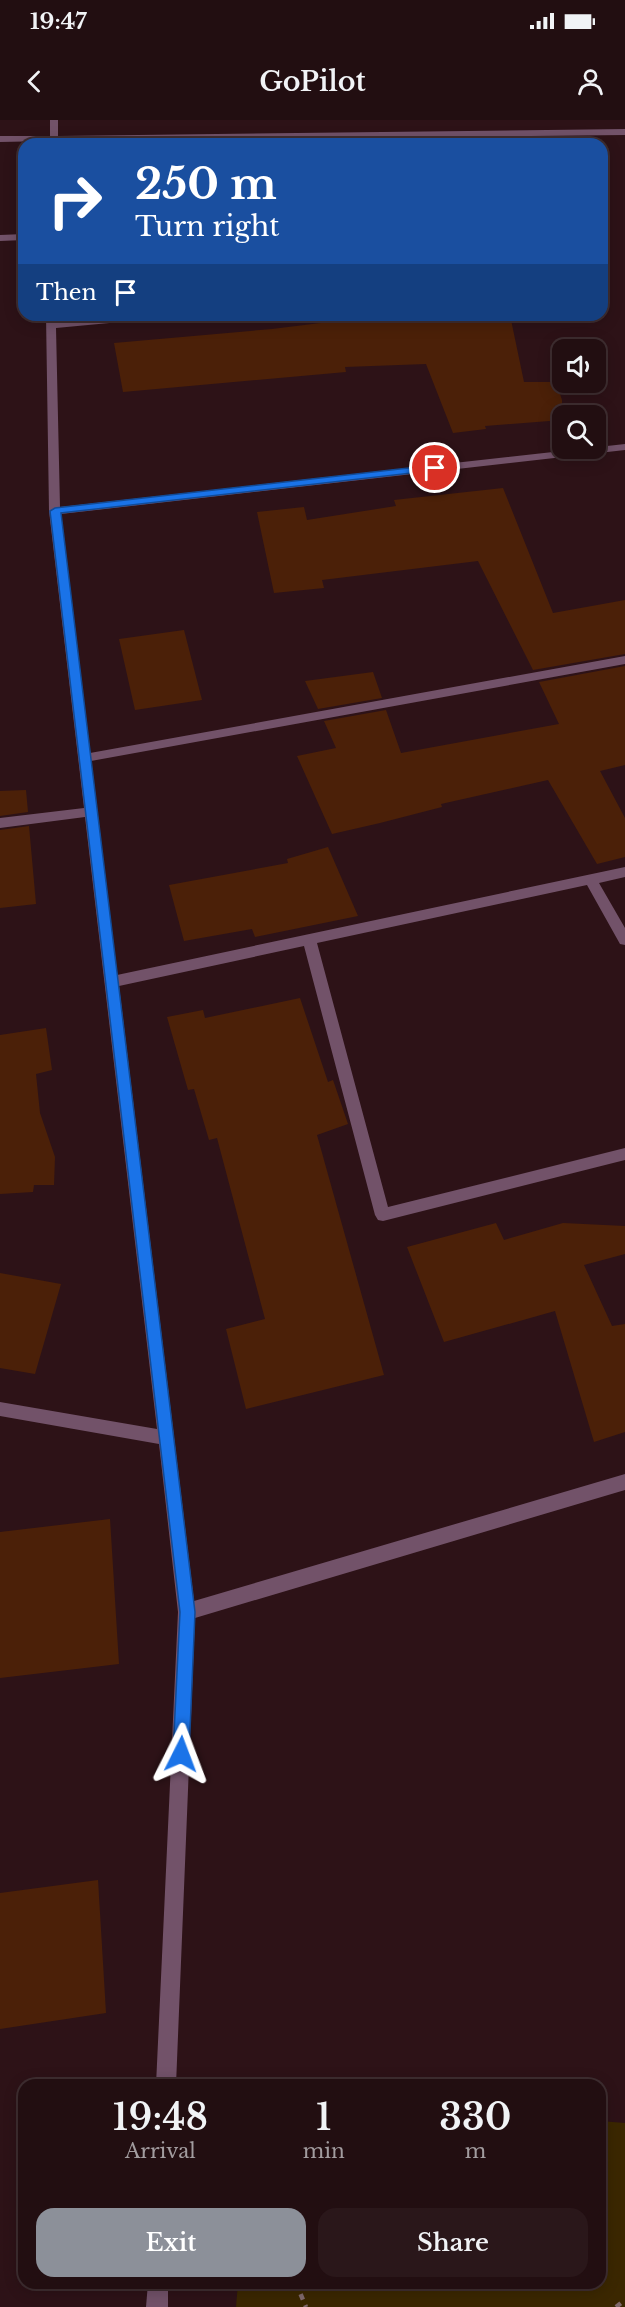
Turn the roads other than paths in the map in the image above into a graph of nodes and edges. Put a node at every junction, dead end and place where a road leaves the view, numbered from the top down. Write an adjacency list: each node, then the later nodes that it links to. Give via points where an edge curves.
1 (54, 120): 3 (street)
2 (625, 132): 4 (street)
3 (54, 138)
4 (424, 138)
5 (0, 139): 6 (street)
6 (18, 140)
7 (18, 237): 8 (street)
8 (0, 238)
9 (51, 321): 11 (street)
10 (625, 447): 11 (street)
11 (55, 511): 13 (street)
12 (625, 660): 13 (street)
13 (85, 758): 14 (street)
14 (91, 813): 15 (street); 20 (street)
15 (0, 823)
16 (625, 872): 17 (street)
17 (590, 879): 18 (street); 19 (street)
18 (309, 940): 20 (street); 21 (street, via 383,1215)
19 (625, 940)
20 (111, 982): 23 (street)
21 (625, 1154)
22 (0, 1409): 23 (street)
23 (167, 1438): 25 (street)
24 (625, 1482): 25 (street)
25 (187, 1612): 26 (street)
26 (166, 2079)
27 (158, 2289): 28 (street)
28 (156, 2307)

